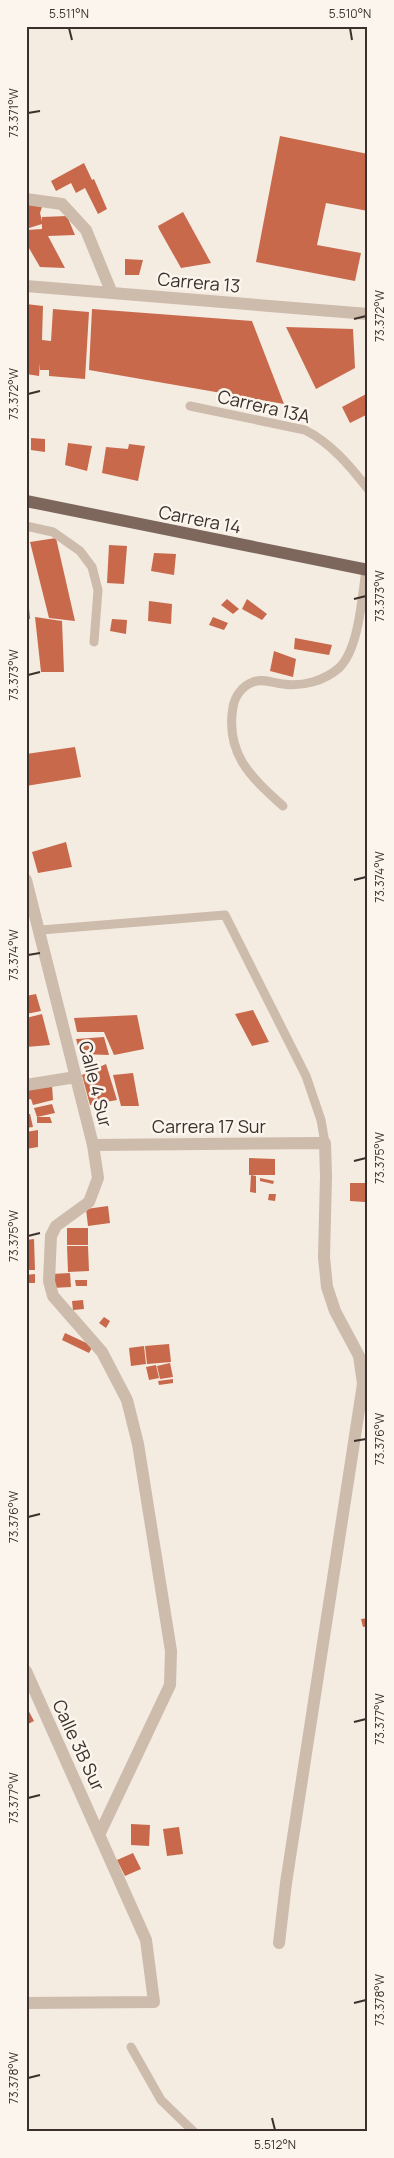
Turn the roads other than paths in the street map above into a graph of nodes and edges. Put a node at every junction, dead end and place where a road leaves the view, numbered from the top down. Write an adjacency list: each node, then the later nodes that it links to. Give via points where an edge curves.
1 (26, 198): 4 (street, via 62,204 86,230)
2 (26, 273): 3 (street)
3 (29, 286): 4 (street, Carrera 13)
4 (111, 291): 5 (street, Carrera 13)
5 (368, 314)
6 (190, 406): 7 (lane, Carrera 13A, via 305,430 338,454)
7 (368, 489)
8 (26, 501): 10 (main road, Carrera 14)
9 (26, 526): 11 (lane, via 54,532 80,551 92,568 98,590)
10 (367, 570): 12 (lane, via 353,645 340,666 324,678 305,684 253,681 242,688 234,700 232,740 238,759)
11 (94, 642)
12 (283, 806)
13 (26, 880): 14 (street, Calle 4 Sur)
14 (40, 930): 15 (street, Calle 4 Sur); 17 (lane, via 225,915 306,1076)
15 (76, 1077): 16 (street); 18 (street, Calle 4 Sur)
16 (26, 1085)
17 (325, 1143): 18 (street, Carrera 17 Sur); 21 (street, via 324,1257 327,1287 335,1311 358,1356 362,1384)
18 (93, 1145): 20 (street, Calle 4 Sur, via 98,1178 89,1202 56,1226 51,1236 49,1281 52,1296 102,1352 127,1400 138,1444 171,1651 170,1685)
19 (26, 1671): 20 (street, Calle 3B Sur)
20 (100, 1833): 22 (street, Calle 3B Sur, via 146,1940 154,2002)
21 (279, 1943)
22 (26, 2003)
23 (131, 2047): 24 (lane, via 161,2100)
24 (194, 2132)

